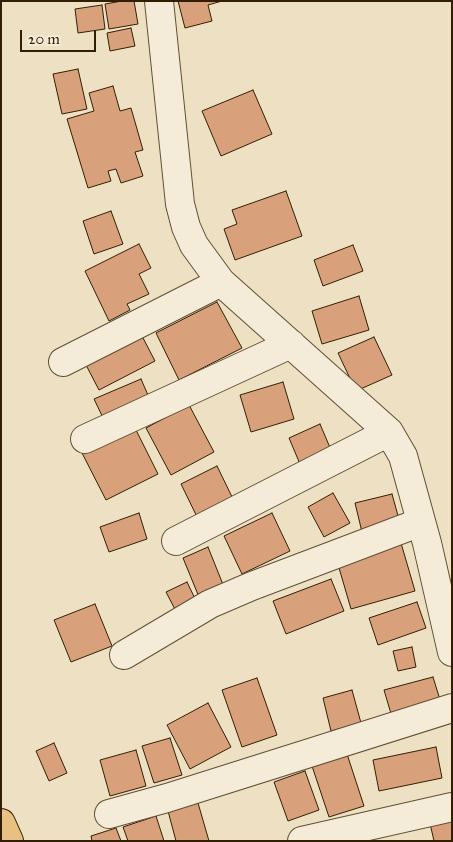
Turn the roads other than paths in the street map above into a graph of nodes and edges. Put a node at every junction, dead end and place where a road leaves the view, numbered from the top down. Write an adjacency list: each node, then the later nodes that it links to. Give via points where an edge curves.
1 (159, 1): 2 (street, via 180,204 194,245)
2 (221, 282): 3 (street); 4 (street)
3 (291, 344): 5 (street); 6 (street)
4 (64, 362)
5 (389, 432): 7 (street, via 403,456); 8 (street)
6 (85, 439)
7 (421, 522): 9 (street); 10 (street, via 210,604)
8 (176, 541)
9 (452, 652)
10 (124, 655)
11 (452, 708): 13 (street)
12 (452, 807): 16 (street)
13 (109, 814)
14 (1, 823): 15 (highway)
15 (9, 841)
16 (302, 841)

